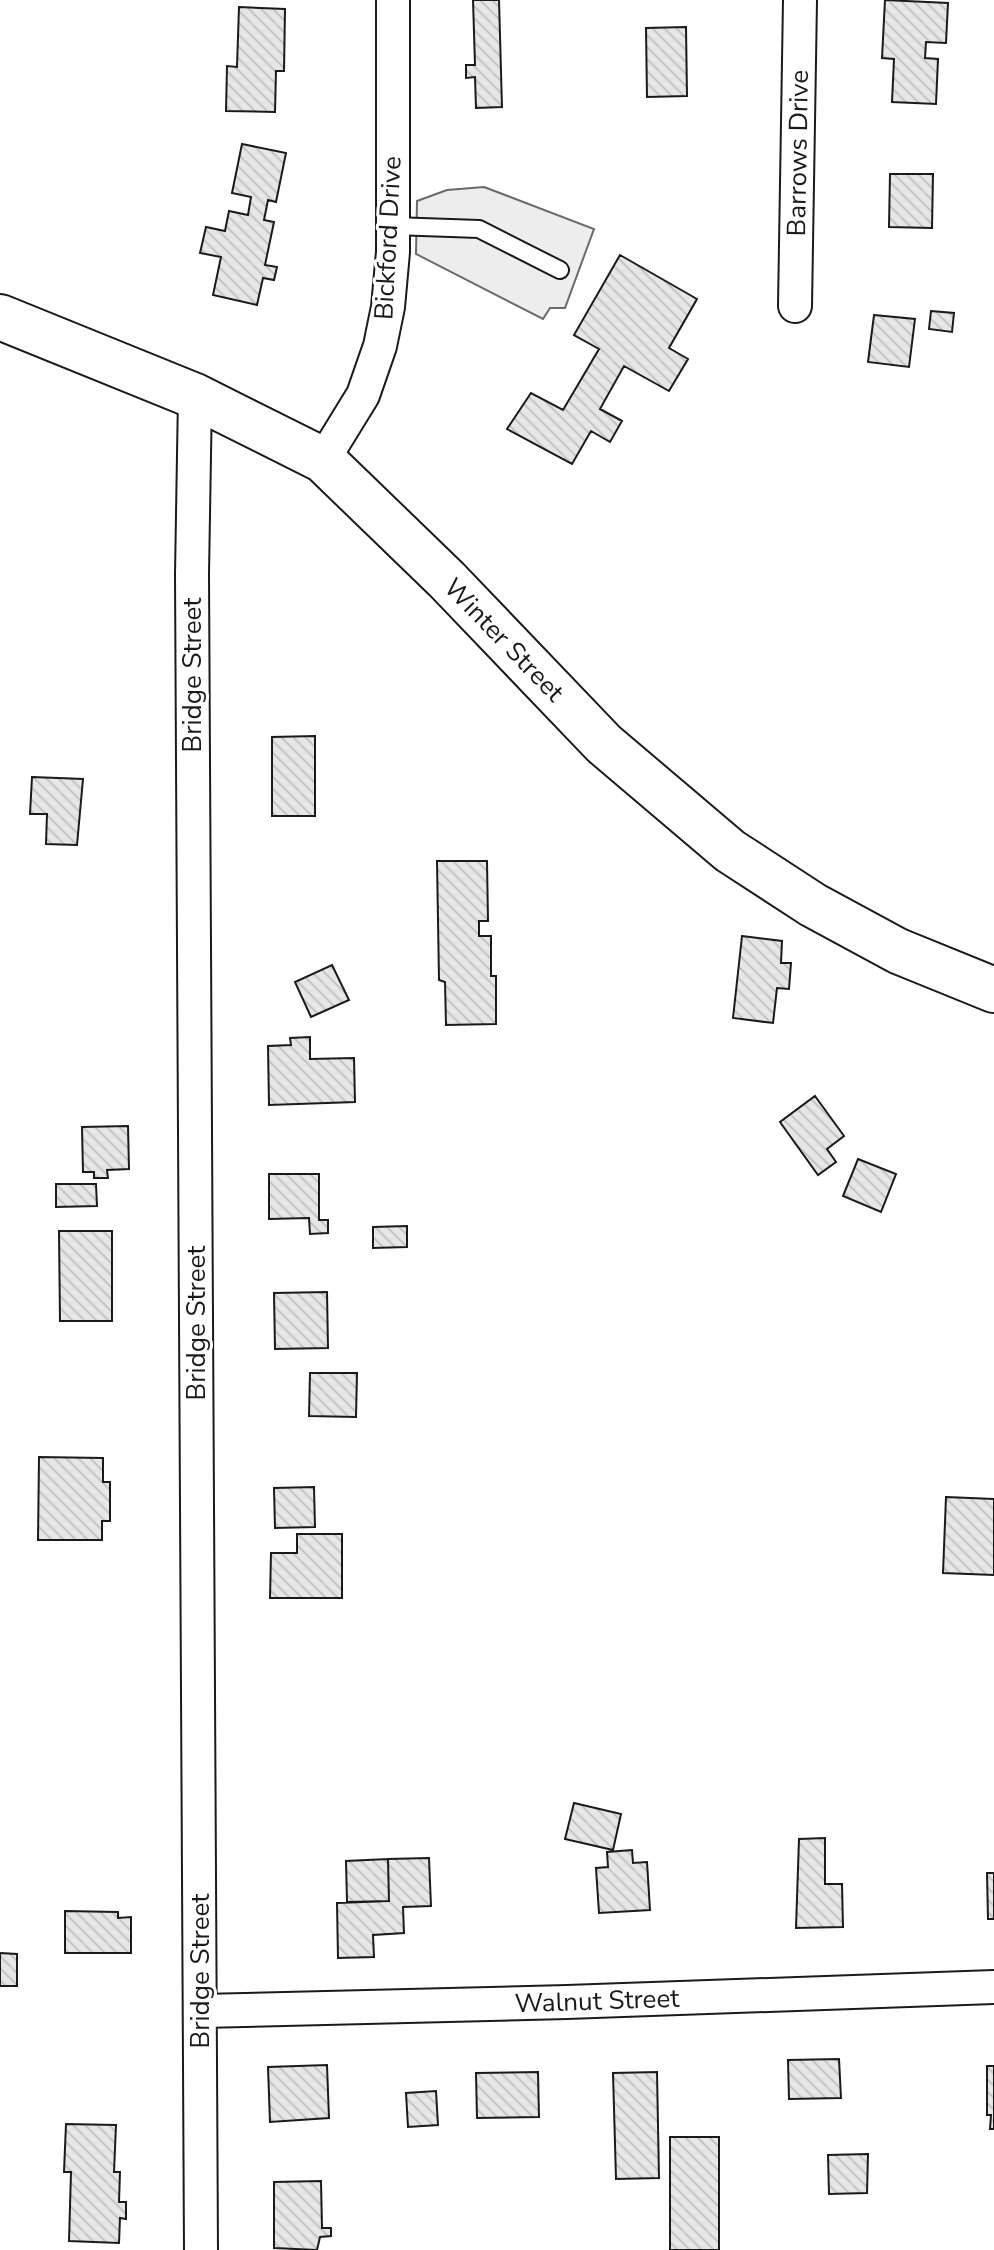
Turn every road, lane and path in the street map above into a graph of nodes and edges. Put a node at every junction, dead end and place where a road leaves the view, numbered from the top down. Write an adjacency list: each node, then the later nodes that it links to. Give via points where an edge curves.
1 (393, 0): 3 (street, Bickford Drive)
2 (800, 0): 5 (street, Barrows Drive)
3 (393, 226): 4 (lane, via 479,229); 8 (street, Bickford Drive, via 380,346 363,395)
4 (560, 270)
5 (795, 306)
6 (0, 317): 7 (street, Winter Street)
7 (195, 396): 8 (street, Winter Street); 11 (street, Bridge Street)
8 (323, 460): 9 (street, Winter Street, via 604,744 730,851 898,951)
9 (994, 990)
10 (994, 1987): 11 (street, Walnut Street)
11 (201, 2011): 12 (street, Bridge Street)
12 (201, 2250)

